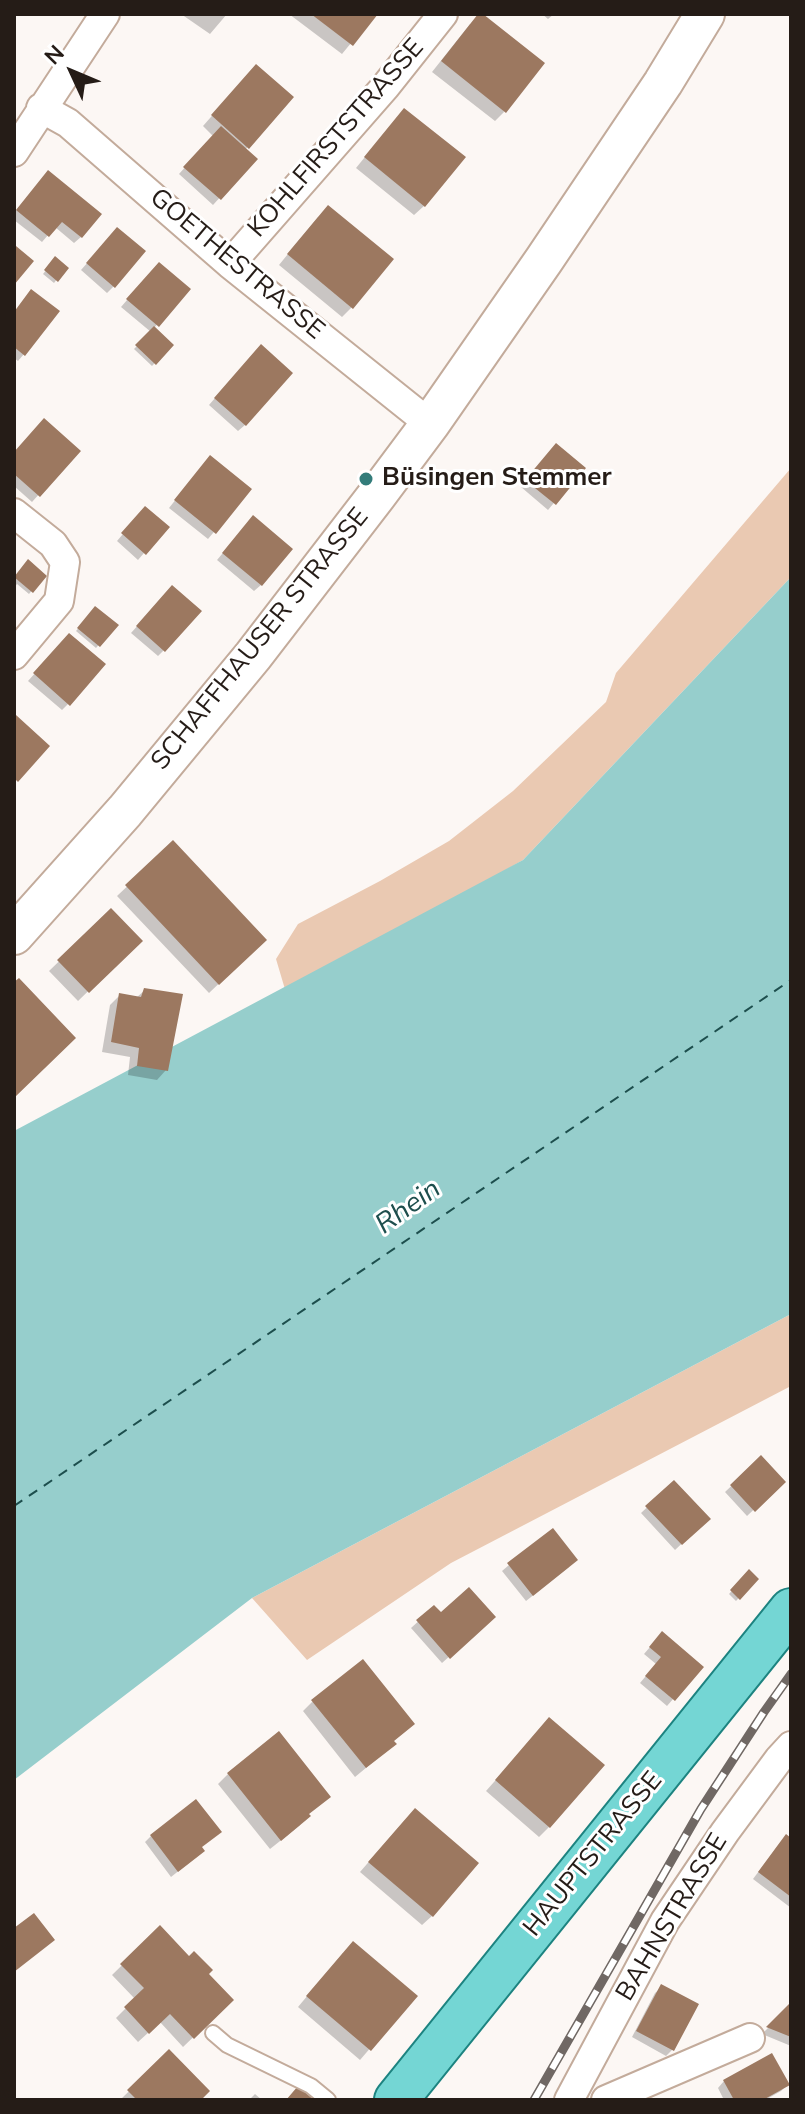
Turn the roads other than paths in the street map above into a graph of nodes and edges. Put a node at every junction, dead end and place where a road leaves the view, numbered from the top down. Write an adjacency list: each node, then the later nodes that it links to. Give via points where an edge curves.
1 (105, 14): 4 (street)
2 (443, 14): 6 (street, KOHLFIRSTSTRASSE)
3 (705, 14): 7 (main road, SCHAFFHAUSER STRASSE)
4 (41, 108): 5 (street); 6 (street, GOETHESTRASSE, via 68,123)
5 (14, 152)
6 (230, 264): 7 (street, GOETHESTRASSE)
7 (430, 424): 10 (main road, SCHAFFHAUSER STRASSE, via 253,656)
8 (14, 513): 9 (street, via 53,544 65,562 59,601)
9 (14, 655)
10 (14, 935)
11 (791, 1610): 16 (main road, HAUPTSTRASSE)
12 (791, 1746): 17 (street, BAHNSTRASSE, via 665,1921)
13 (213, 2033): 15 (lane)
14 (750, 2038): 18 (street)
15 (328, 2100)
16 (396, 2100)
17 (569, 2100)
18 (606, 2100)

